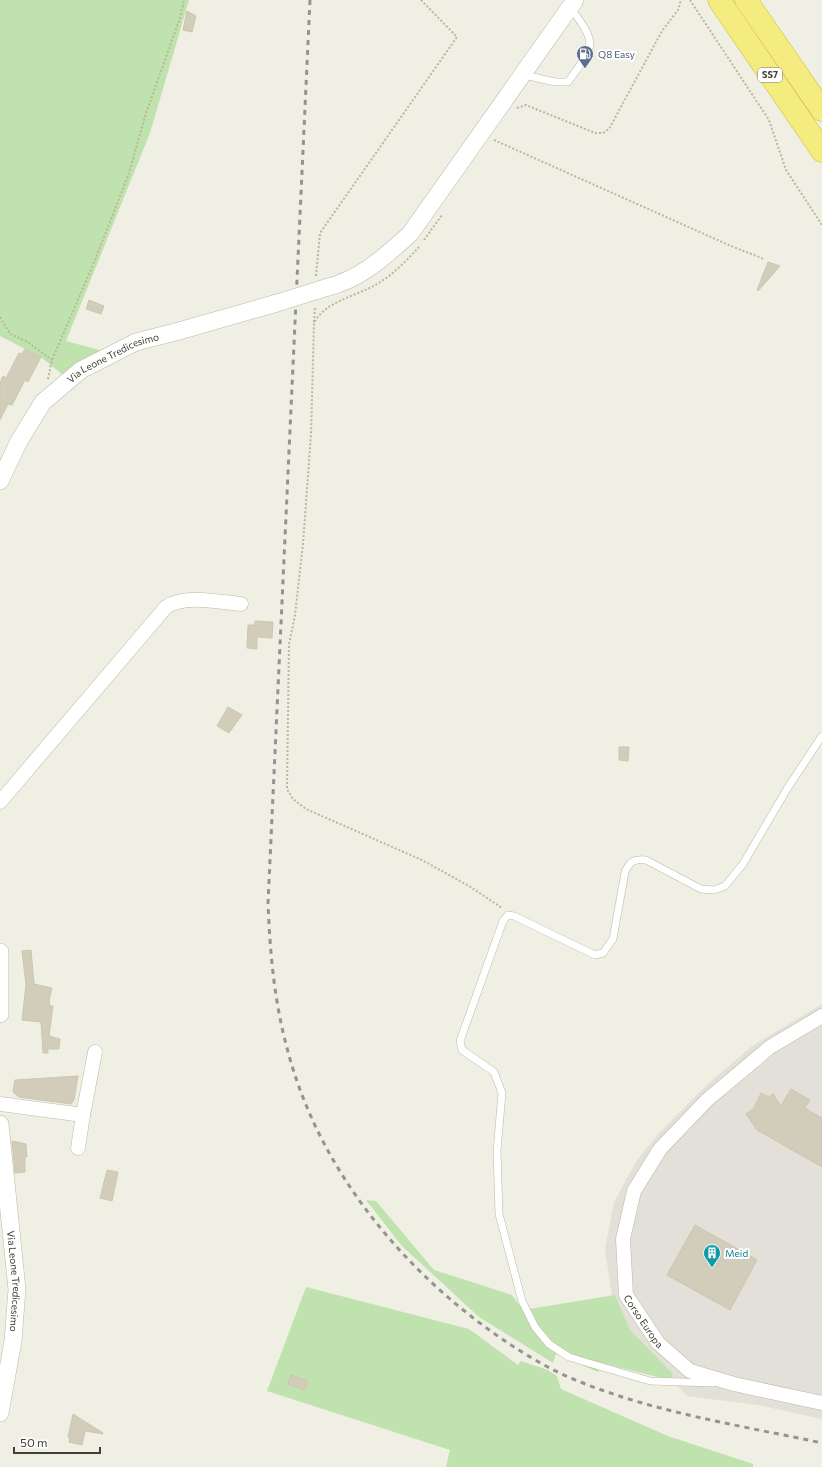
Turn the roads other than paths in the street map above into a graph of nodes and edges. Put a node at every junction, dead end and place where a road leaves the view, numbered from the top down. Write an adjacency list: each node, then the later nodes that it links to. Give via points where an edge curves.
1 (719, 0): 6 (highway, SS7)
2 (746, 0): 5 (highway, SS7)
3 (573, 4): 4 (street, Via Leone Tredicesimo); 4 (lane, via 590,36 590,51 568,82 555,82)
4 (524, 75): 7 (street, Via Leone Tredicesimo, bridge, via 410,234 375,265 340,284 136,342 82,370 43,402)
5 (822, 110)
6 (822, 151)
7 (0, 476)
8 (241, 604): 10 (street, via 187,600 173,602 166,607)
9 (822, 736): 20 (lane, via 787,788 742,864 725,886 714,890 702,889 646,860 636,859 629,862 613,939 603,953 595,955 508,915 503,921 460,1041 462,1050 494,1072 502,1093 497,1151 499,1214 522,1301 535,1327 549,1344 569,1357 650,1381)
10 (0, 802)
11 (0, 952): 12 (street)
12 (0, 1014)
13 (822, 1016): 20 (street, Corso Europa, via 770,1047 707,1100 660,1149 634,1191 623,1239 626,1295 658,1343 690,1371)
14 (95, 1052): 16 (street)
15 (0, 1104): 16 (street)
16 (83, 1115): 18 (street)
17 (0, 1124): 19 (street, Via Leone Tredicesimo)
18 (78, 1148)
19 (4, 1203): 22 (street, Via Leone Tredicesimo, via 18,1289 13,1341)
20 (734, 1384): 21 (street, Corso Europa)
21 (822, 1403)
22 (0, 1413)

